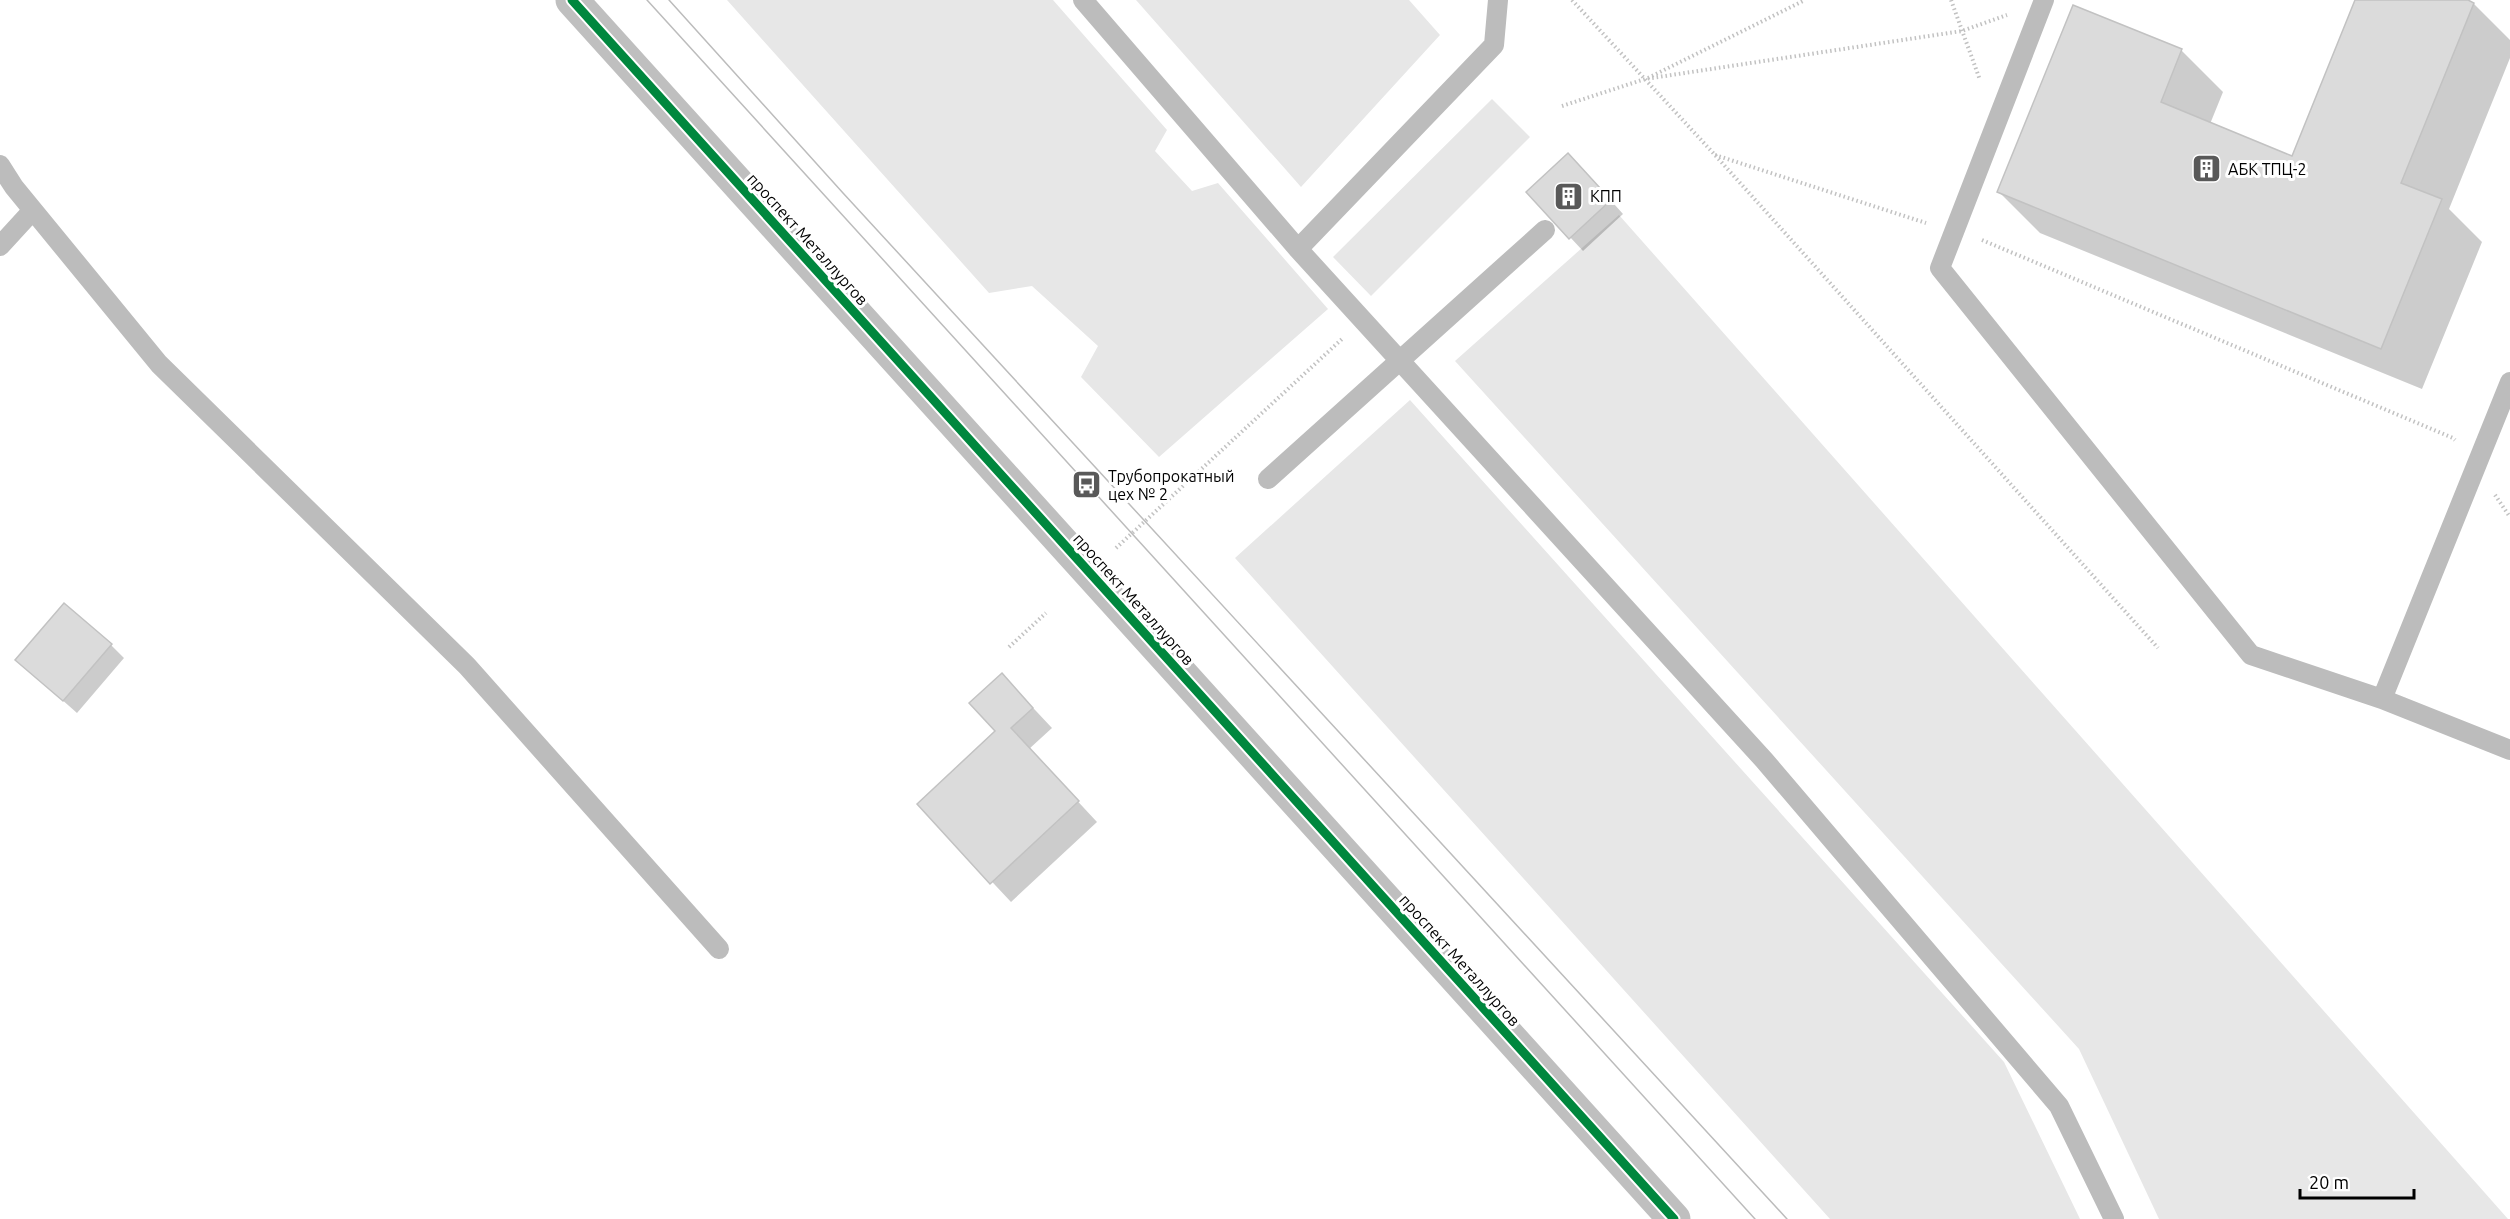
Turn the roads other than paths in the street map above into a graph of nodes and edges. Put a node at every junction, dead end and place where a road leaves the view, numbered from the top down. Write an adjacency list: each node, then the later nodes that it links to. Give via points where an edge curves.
1 (572, 0): 16 (street, проспект Металлургов)
2 (1083, 0): 9 (lane)
3 (1498, 0): 9 (lane, via 1494,45)
4 (2043, 2): 13 (lane, via 1940,268 2251,655)
5 (0, 165): 6 (lane)
6 (33, 210): 8 (lane); 15 (lane, via 159,364 466,666)
7 (1545, 230): 10 (lane)
8 (0, 246)
9 (1298, 249): 10 (lane)
10 (1400, 361): 12 (lane); 17 (lane, via 1764,760 2059,1106)
11 (2510, 382): 13 (lane)
12 (1268, 479)
13 (2382, 699): 14 (lane)
14 (2510, 750)
15 (719, 949)
16 (1674, 1219)
17 (2114, 1219)

